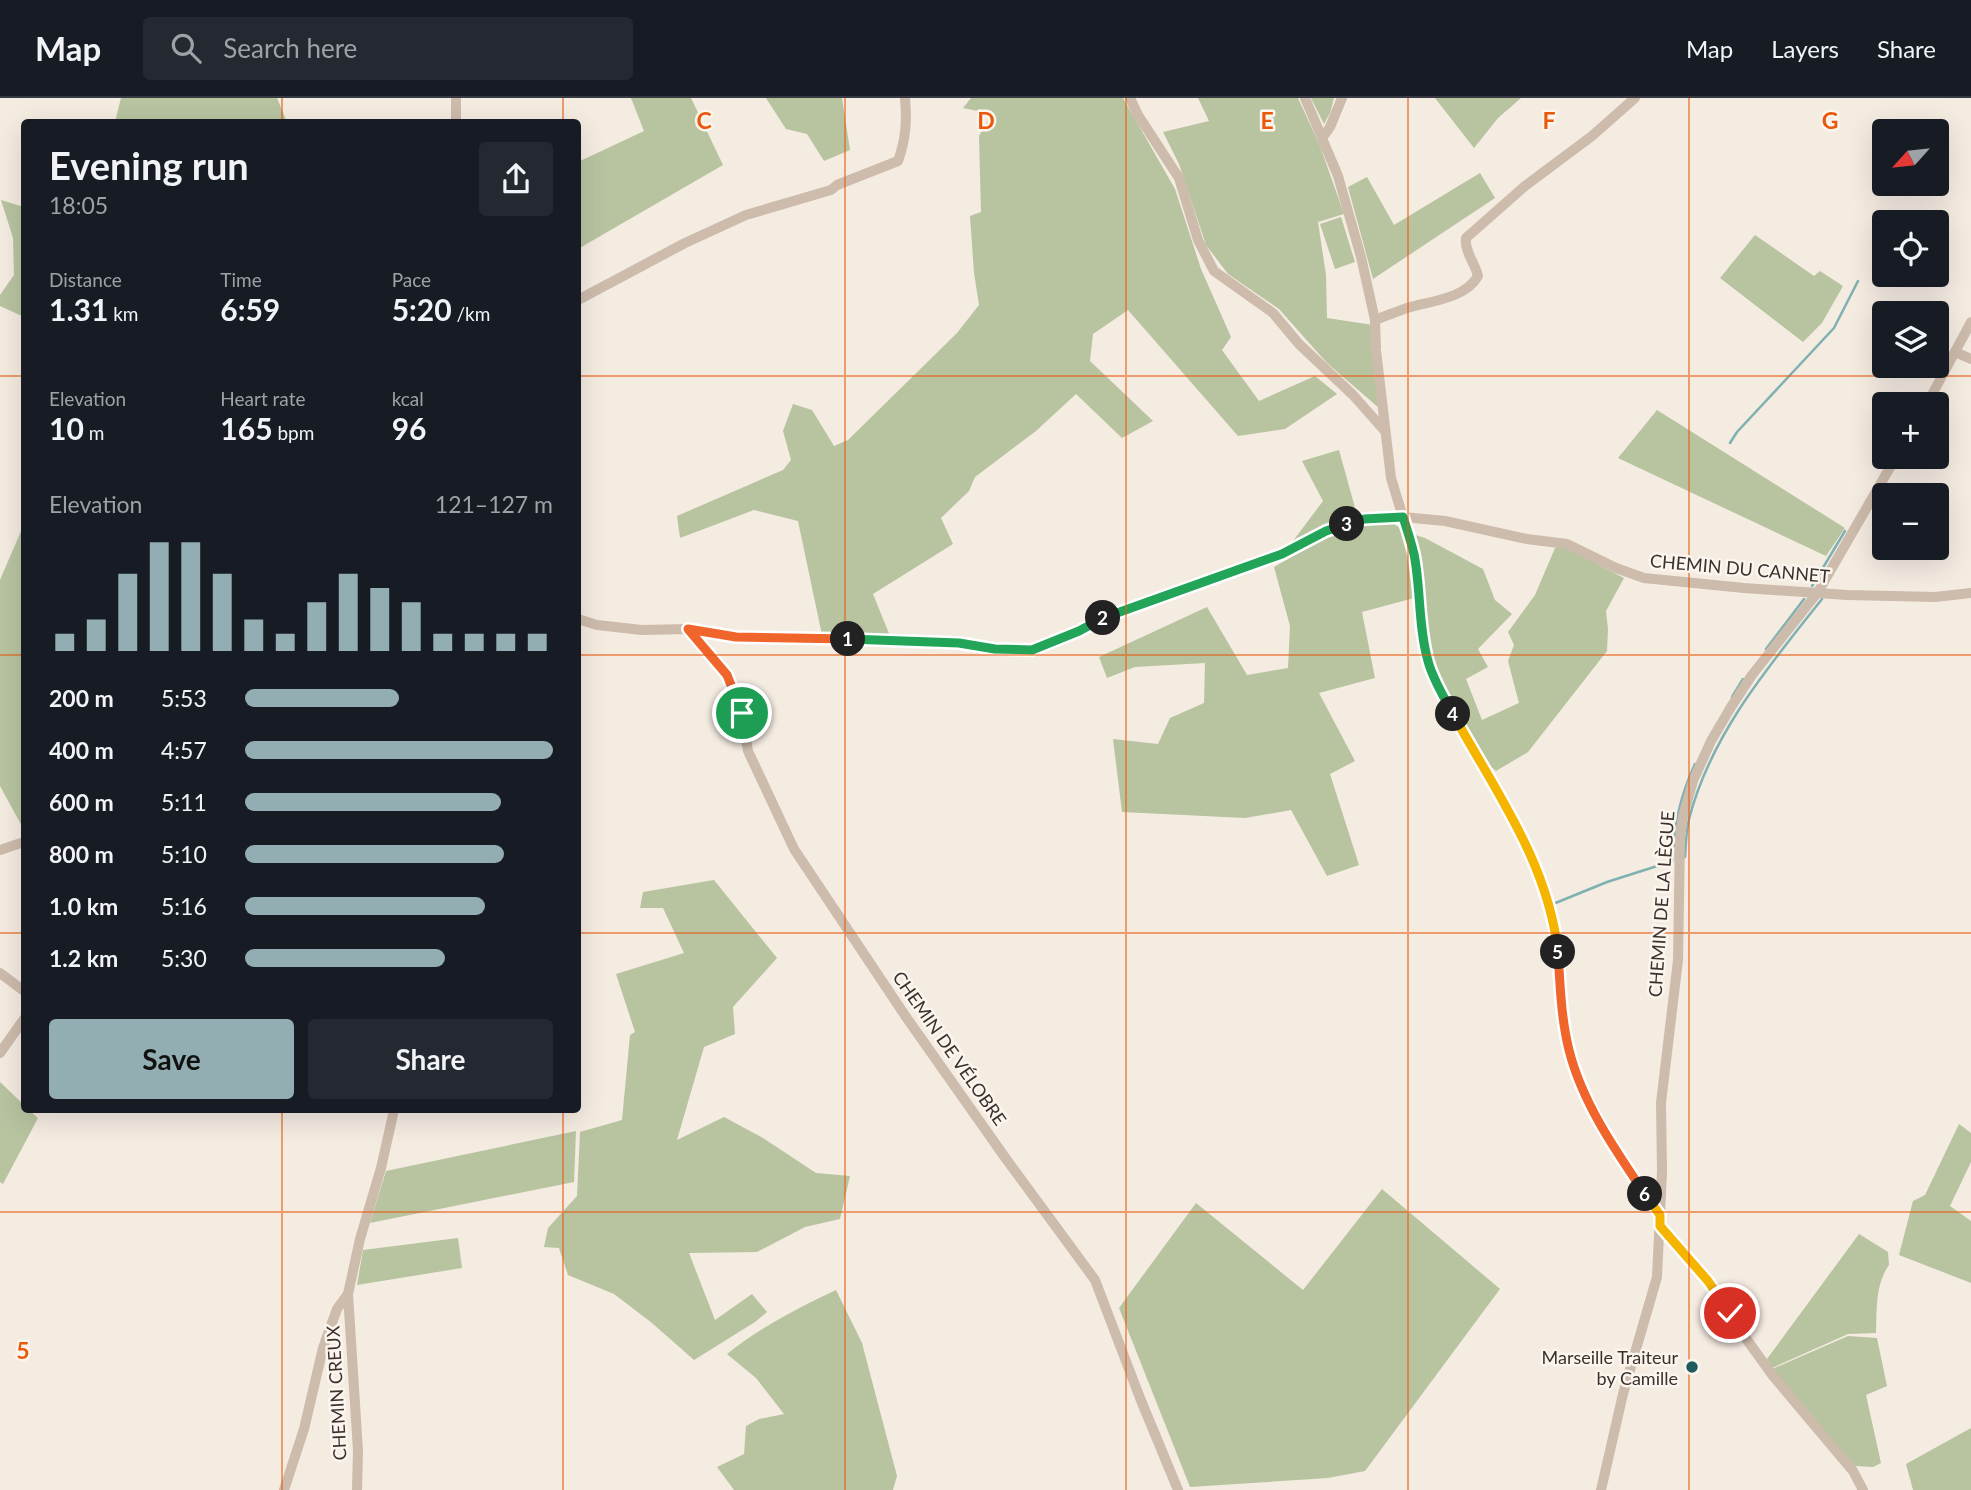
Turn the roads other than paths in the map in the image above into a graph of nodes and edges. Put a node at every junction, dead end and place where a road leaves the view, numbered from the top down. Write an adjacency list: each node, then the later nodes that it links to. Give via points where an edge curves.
1 (456, 98): 7 (street)
2 (905, 98): 9 (street, via 907,124 898,161 831,190 746,215)
3 (1130, 98): 15 (street, via 1179,178 1198,240 1214,271 1273,313)
4 (1305, 98): 8 (street)
5 (1342, 98): 8 (street)
6 (1635, 98): 10 (street, via 1466,238 1478,276 1474,283 1461,292)
7 (456, 119)
8 (1323, 137): 10 (street, via 1361,257)
9 (581, 298)
10 (1374, 320): 15 (street)
11 (1971, 322): 12 (street)
12 (1955, 352): 13 (street); 14 (street)
13 (1971, 359)
14 (1933, 392)
15 (1384, 430): 17 (street)
16 (1889, 469): 18 (street, CHEMIN DE LA LÈGUE)
17 (1403, 517): 18 (street, CHEMIN DU CANNET, via 1567,544 1644,578); 21 (street, CHEMIN DU CANNET, via 1364,519 1326,531 1282,554 1116,612 1032,650 905,640 736,637); 29 (street, via 1414,553 1419,615 1436,683 1524,838 1546,895 1558,948 1569,1050 1580,1082)
18 (1818, 592): 19 (street, CHEMIN DU CANNET, via 1935,597); 29 (street, CHEMIN DE LA LÈGUE, via 1731,707 1693,781 1683,816 1678,960 1661,1103)
19 (1971, 593)
20 (581, 620): 21 (street, CHEMIN DU CANNET, via 642,630)
21 (688, 629): 33 (street, CHEMIN DE VÉLOBRE, via 727,675 742,713 748,751 794,849 904,1014 1095,1280)
22 (21, 843): 23 (street)
23 (0, 850)
24 (0, 973): 25 (street)
25 (21, 989)
26 (21, 1022): 27 (street)
27 (0, 1053)
28 (393, 1113): 30 (street)
29 (1660, 1221): 34 (street, CHEMIN DE LA LÈGUE, via 1657,1276); 35 (street)
30 (348, 1294): 31 (street, via 337,1309 323,1348); 32 (street, CHEMIN CREUX)
31 (284, 1490)
32 (357, 1490)
33 (1178, 1490)
34 (1601, 1490)
35 (1863, 1490)

